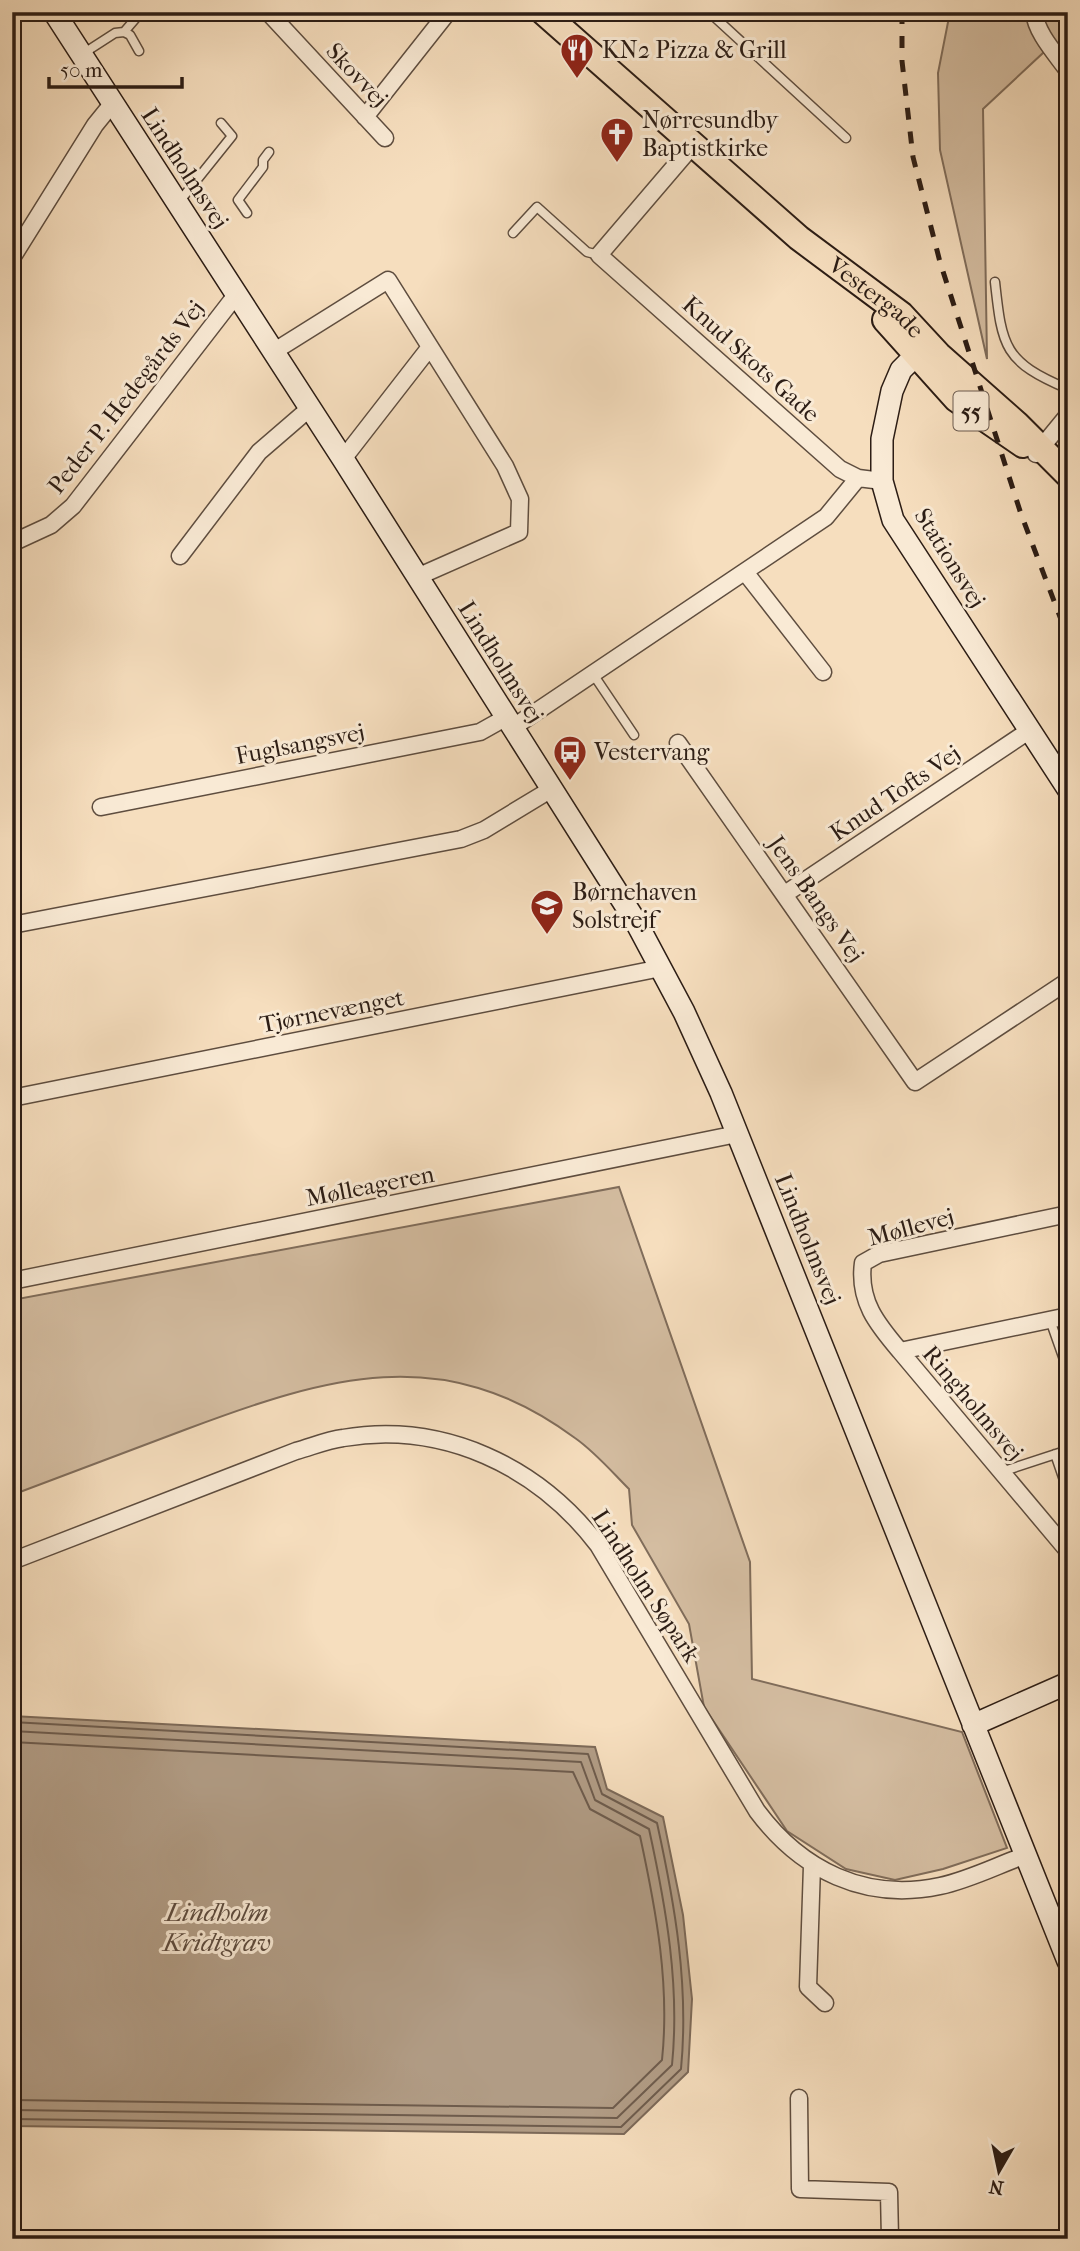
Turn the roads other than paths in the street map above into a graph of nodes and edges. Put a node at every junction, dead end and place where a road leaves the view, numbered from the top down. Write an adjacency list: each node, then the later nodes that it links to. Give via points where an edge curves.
1 (54, 12): 10 (street, Lindholmsvej)
2 (268, 12): 13 (street, Skovvej)
3 (449, 12): 13 (street)
4 (543, 12): 17 (main road, Vestergade / 55)
5 (709, 12): 16 (lane)
6 (1034, 12): 11 (street, via 1047,42)
7 (136, 18): 8 (lane)
8 (124, 32): 9 (lane); 10 (lane)
9 (139, 51)
10 (81, 55): 12 (street, Lindholmsvej)
11 (1068, 71)
12 (112, 104): 19 (street, Lindholmsvej); 23 (street)
13 (365, 117): 15 (street, Skovvej)
14 (220, 123): 19 (lane, via 232,136)
15 (385, 138)
16 (846, 138)
17 (693, 145): 22 (street); 27 (main road, Vestergade / 55)
18 (269, 152): 20 (lane, via 238,200)
19 (177, 204): 25 (street, Lindholmsvej)
20 (247, 213)
21 (513, 233): 22 (lane, via 537,207 587,253)
22 (599, 255): 35 (street, Knud Skots Gade, via 840,469)
23 (12, 258)
24 (995, 282): 29 (lane, via 1001,334 1008,349 1039,377)
25 (236, 295): 28 (street, Lindholmsvej); 37 (street, Peder P. Hedegårds Vej, via 73,506 51,525)
26 (430, 347): 28 (street, via 388,280); 33 (street); 40 (street, via 505,466 520,499 519,532)
27 (923, 348): 32 (main road, 55, via 956,399); 36 (street, Stationsvej, via 901,370 892,391 881,449)
28 (273, 352): 30 (street, Lindholmsvej)
29 (1068, 389)
30 (310, 408): 33 (street, Lindholmsvej); 38 (street, via 258,452)
31 (1068, 415): 32 (street)
32 (1038, 451): 34 (main road, 55)
33 (343, 459): 40 (street, Lindholmsvej)
34 (1066, 474)
35 (858, 478): 36 (street, Knud Skots Gade); 39 (street, Fuglsangsvej, via 826,517)
36 (881, 481): 44 (street, Stationsvej, via 893,520)
37 (12, 543)
38 (180, 556)
39 (745, 572): 41 (street); 42 (street, Fuglsangsvej)
40 (418, 578): 43 (street, Lindholmsvej)
41 (823, 672)
42 (593, 674): 43 (street, Fuglsangsvej); 45 (lane)
43 (508, 723): 48 (street, Lindholmsvej); 49 (street, Fuglsangsvej)
44 (1030, 730): 47 (street, Stationsvej); 50 (street, Knud Tofts Vej)
45 (634, 735)
46 (678, 743): 50 (street, Jens Bangs Vej)
47 (1068, 789)
48 (550, 790): 51 (street, via 461,839); 52 (street, Lindholmsvej)
49 (101, 807)
50 (785, 894): 53 (street, Jens Bangs Vej, via 915,1082)
51 (12, 925)
52 (661, 968): 54 (street, Tjørnevænget); 55 (street, Lindholmsvej)
53 (1068, 981)
54 (12, 1098)
55 (737, 1134): 57 (street, Mølleageren); 69 (street, Lindholmsvej)
56 (1068, 1214): 60 (street, Møllevej, via 879,1254 863,1263 860,1282 864,1300)
57 (12, 1281)
58 (1068, 1316): 59 (street, Ringholmsvej)
59 (1050, 1320): 60 (street, Ringholmsvej); 61 (lane)
60 (900, 1351): 64 (street, Ringholmsvej)
61 (1068, 1371)
62 (1068, 1450): 63 (lane)
63 (1055, 1454): 64 (lane); 65 (lane)
64 (1001, 1472): 66 (street, Ringholmsvej)
65 (1068, 1492)
66 (1068, 1550)
67 (12, 1561): 71 (street, Lindholm Søpark, via 296,1451 342,1438 421,1436 471,1448 536,1482 584,1527 757,1811 774,1833)
68 (1068, 1683): 69 (street)
69 (973, 1725): 70 (street, Lindholmsvej)
70 (1027, 1855): 71 (street, Lindholm Søpark, via 942,1886 915,1890 865,1887); 72 (street, Lindholmsvej)
71 (812, 1866): 73 (street, via 808,1987)
72 (1068, 1961)
73 (825, 2003)
74 (799, 2098): 75 (street, via 800,2189 890,2192)
75 (890, 2239)

